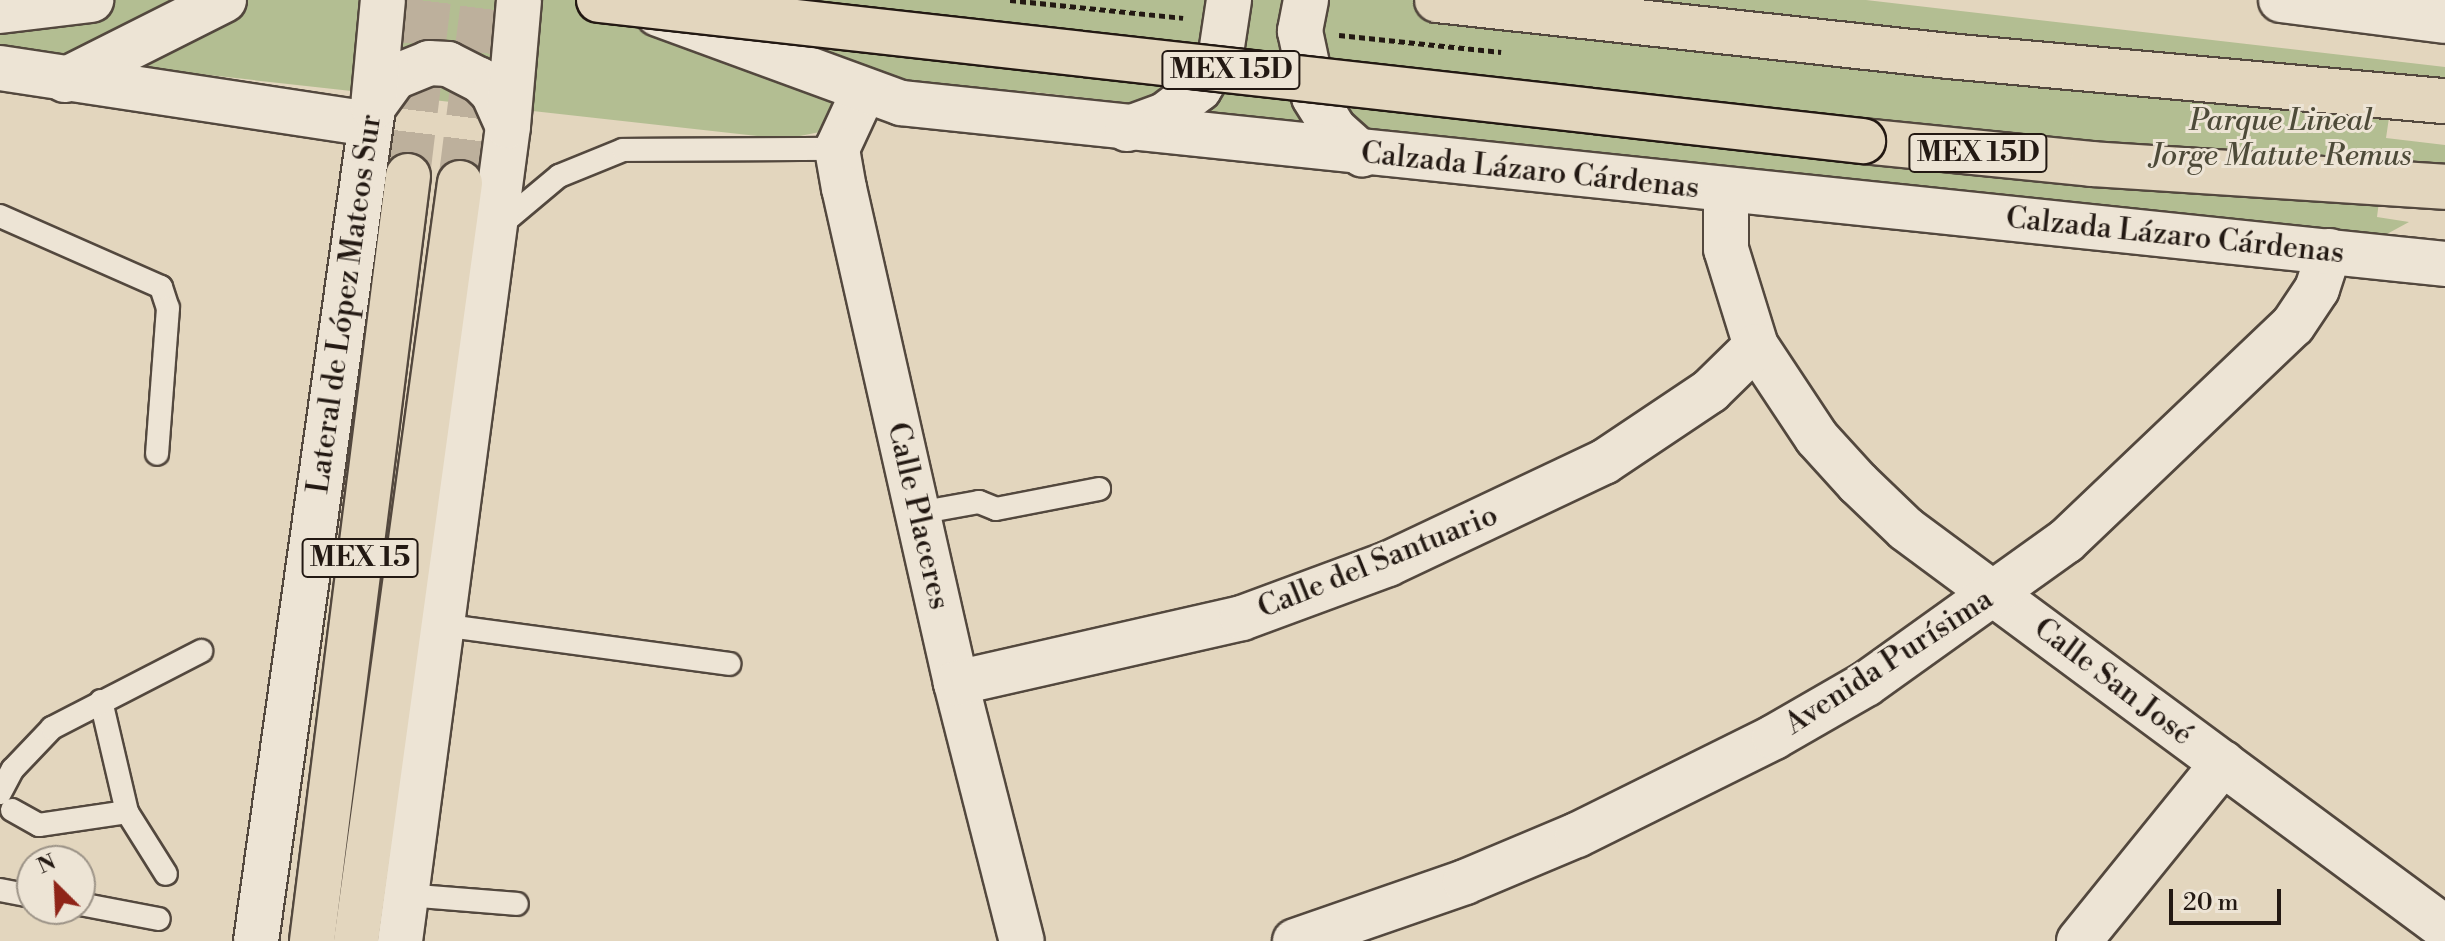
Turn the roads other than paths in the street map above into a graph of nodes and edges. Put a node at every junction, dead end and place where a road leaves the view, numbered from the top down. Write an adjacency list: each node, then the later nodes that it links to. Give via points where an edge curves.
1 (91, 0): 11 (street)
2 (224, 0): 14 (street)
3 (383, 0): 17 (street, Lateral de López Mateos Sur)
4 (519, 0): 18 (street)
5 (599, 0): 24 (main road, Calzada Lázaro Cárdenas / MEX 15D, bridge, via 2092,164)
6 (622, 0): 15 (street, Calzada Lázaro Cárdenas)
7 (1229, 0): 19 (street, via 1221,53 1199,89 1165,115)
8 (1306, 0): 21 (street, via 1300,31 1314,97 1334,129)
9 (1437, 0): 16 (main road, via 2100,71)
10 (2281, 0): 12 (street)
11 (0, 11)
12 (2445, 21)
13 (0, 68): 14 (street)
14 (65, 80): 17 (street)
15 (863, 93): 19 (street, Calzada Lázaro Cárdenas, via 901,103); 20 (street)
16 (2445, 101)
17 (372, 116): 18 (street, via 395,77 429,63 448,64 465,70 493,93); 49 (street, Lateral de López Mateos Sur)
18 (508, 126): 27 (street)
19 (1125, 130): 21 (street, Calzada Lázaro Cárdenas)
20 (837, 149): 27 (lane, via 623,150 559,176); 33 (street, Calle Placeres)
21 (1362, 154): 25 (street, Calzada Lázaro Cárdenas)
22 (408, 176): 50 (main road, MEX 15)
23 (460, 183): 51 (main road, MEX 15)
24 (2442, 187)
25 (1726, 192): 28 (street, Calzada Lázaro Cárdenas); 30 (street, Calle San José, via 1726,249)
26 (0, 216): 31 (lane, via 161,287 168,308)
27 (494, 230): 35 (street)
28 (2329, 251): 29 (street, Calzada Lázaro Cárdenas); 34 (street, Avenida Purísima, via 2317,289 2263,356 2066,541)
29 (2445, 264)
30 (1756, 346): 34 (street, Calle San José, via 1817,438 1858,483 1906,529); 38 (street, Calle del Santuario, via 1710,391 1626,448 1553,489 1388,564 1242,618)
31 (157, 454)
32 (1099, 489): 33 (lane, via 996,509 979,502)
33 (918, 513): 38 (street, Calle Placeres)
34 (1994, 593): 40 (street, Calle San José); 54 (street, Avenida Purísima, via 1866,684 1679,786 1465,882)
35 (442, 625): 37 (lane); 44 (street)
36 (201, 651): 39 (lane)
37 (729, 664)
38 (956, 683): 53 (street, Calle Placeres)
39 (101, 701): 41 (lane, via 52,728 13,769); 42 (lane)
40 (2223, 763): 48 (street, Calle San José); 55 (street)
41 (6, 801): 42 (lane, via 39,825)
42 (127, 812): 43 (lane)
43 (166, 874)
44 (406, 895): 45 (lane); 52 (street)
45 (517, 904)
46 (96, 907): 47 (lane)
47 (159, 919)
48 (2445, 928)
49 (256, 941)
50 (312, 941)
51 (356, 941)
52 (400, 941)
53 (1022, 941)
54 (1295, 941)
55 (2079, 941)

